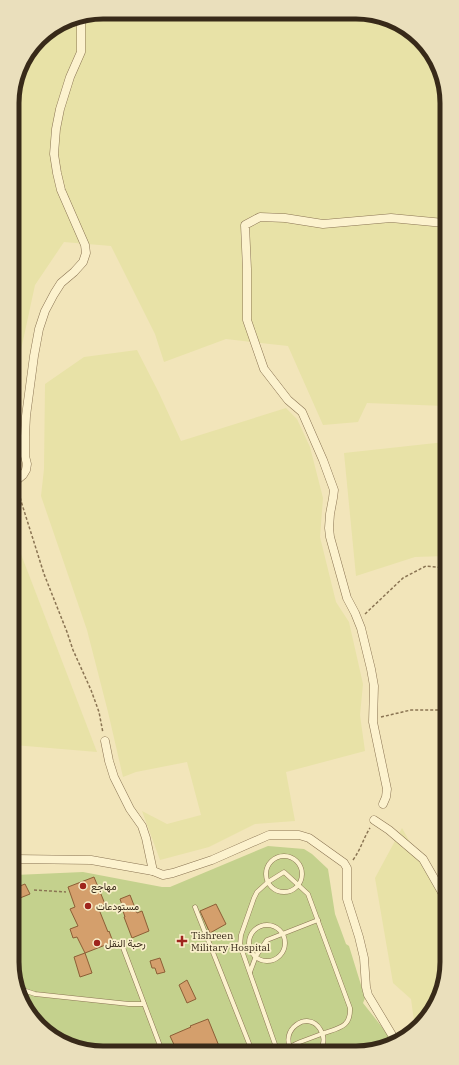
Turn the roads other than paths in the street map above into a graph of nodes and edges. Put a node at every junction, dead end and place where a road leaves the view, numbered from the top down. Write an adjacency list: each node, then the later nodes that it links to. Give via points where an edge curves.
1 (81, 22): 3 (street, via 81,52 60,109 54,154 61,190 86,253 83,262 61,283 41,323 26,416 27,464 26,470)
2 (440, 223): 5 (street, via 391,218 323,224 260,217 246,225 246,320 264,369 288,400 302,412 334,490 330,537 347,598 358,621 374,686 373,719 387,789)
3 (19, 478)
4 (105, 741): 8 (street, via 114,777 142,826)
5 (384, 804)
6 (374, 820): 11 (street, via 423,859)
7 (19, 859): 8 (street, via 91,860)
8 (153, 871): 21 (street, via 164,875 173,873 212,860 269,835 299,835 309,838 344,863 347,868 347,899 364,958 368,995)
9 (268, 883): 10 (lane, via 275,891 284,893); 10 (lane, via 284,872); 10 (lane, via 265,875 268,866 274,859 283,856 292,858 299,865 302,874); 17 (lane, via 257,892 241,935 240,945)
10 (298, 885): 13 (lane, via 308,894)
11 (440, 889)
12 (196, 907): 23 (lane)
13 (318, 920): 14 (lane); 20 (lane, via 350,1008 346,1024 340,1029)
14 (283, 934): 16 (lane, via 267,940); 16 (lane, via 286,945 282,954 275,960 265,961); 16 (lane, via 278,928 270,925 260,926 253,932 249,941)
15 (122, 945): 19 (lane)
16 (256, 957): 17 (lane)
17 (250, 973): 24 (lane)
18 (24, 991): 19 (lane, via 35,994)
19 (144, 1004): 22 (lane)
20 (323, 1033): 25 (lane, via 318,1025 309,1021 299,1023 292,1028 288,1037); 26 (lane); 27 (lane)
21 (393, 1037)
22 (160, 1046)
23 (250, 1046)
24 (276, 1046)
25 (290, 1046)
26 (296, 1046)
27 (323, 1046)

